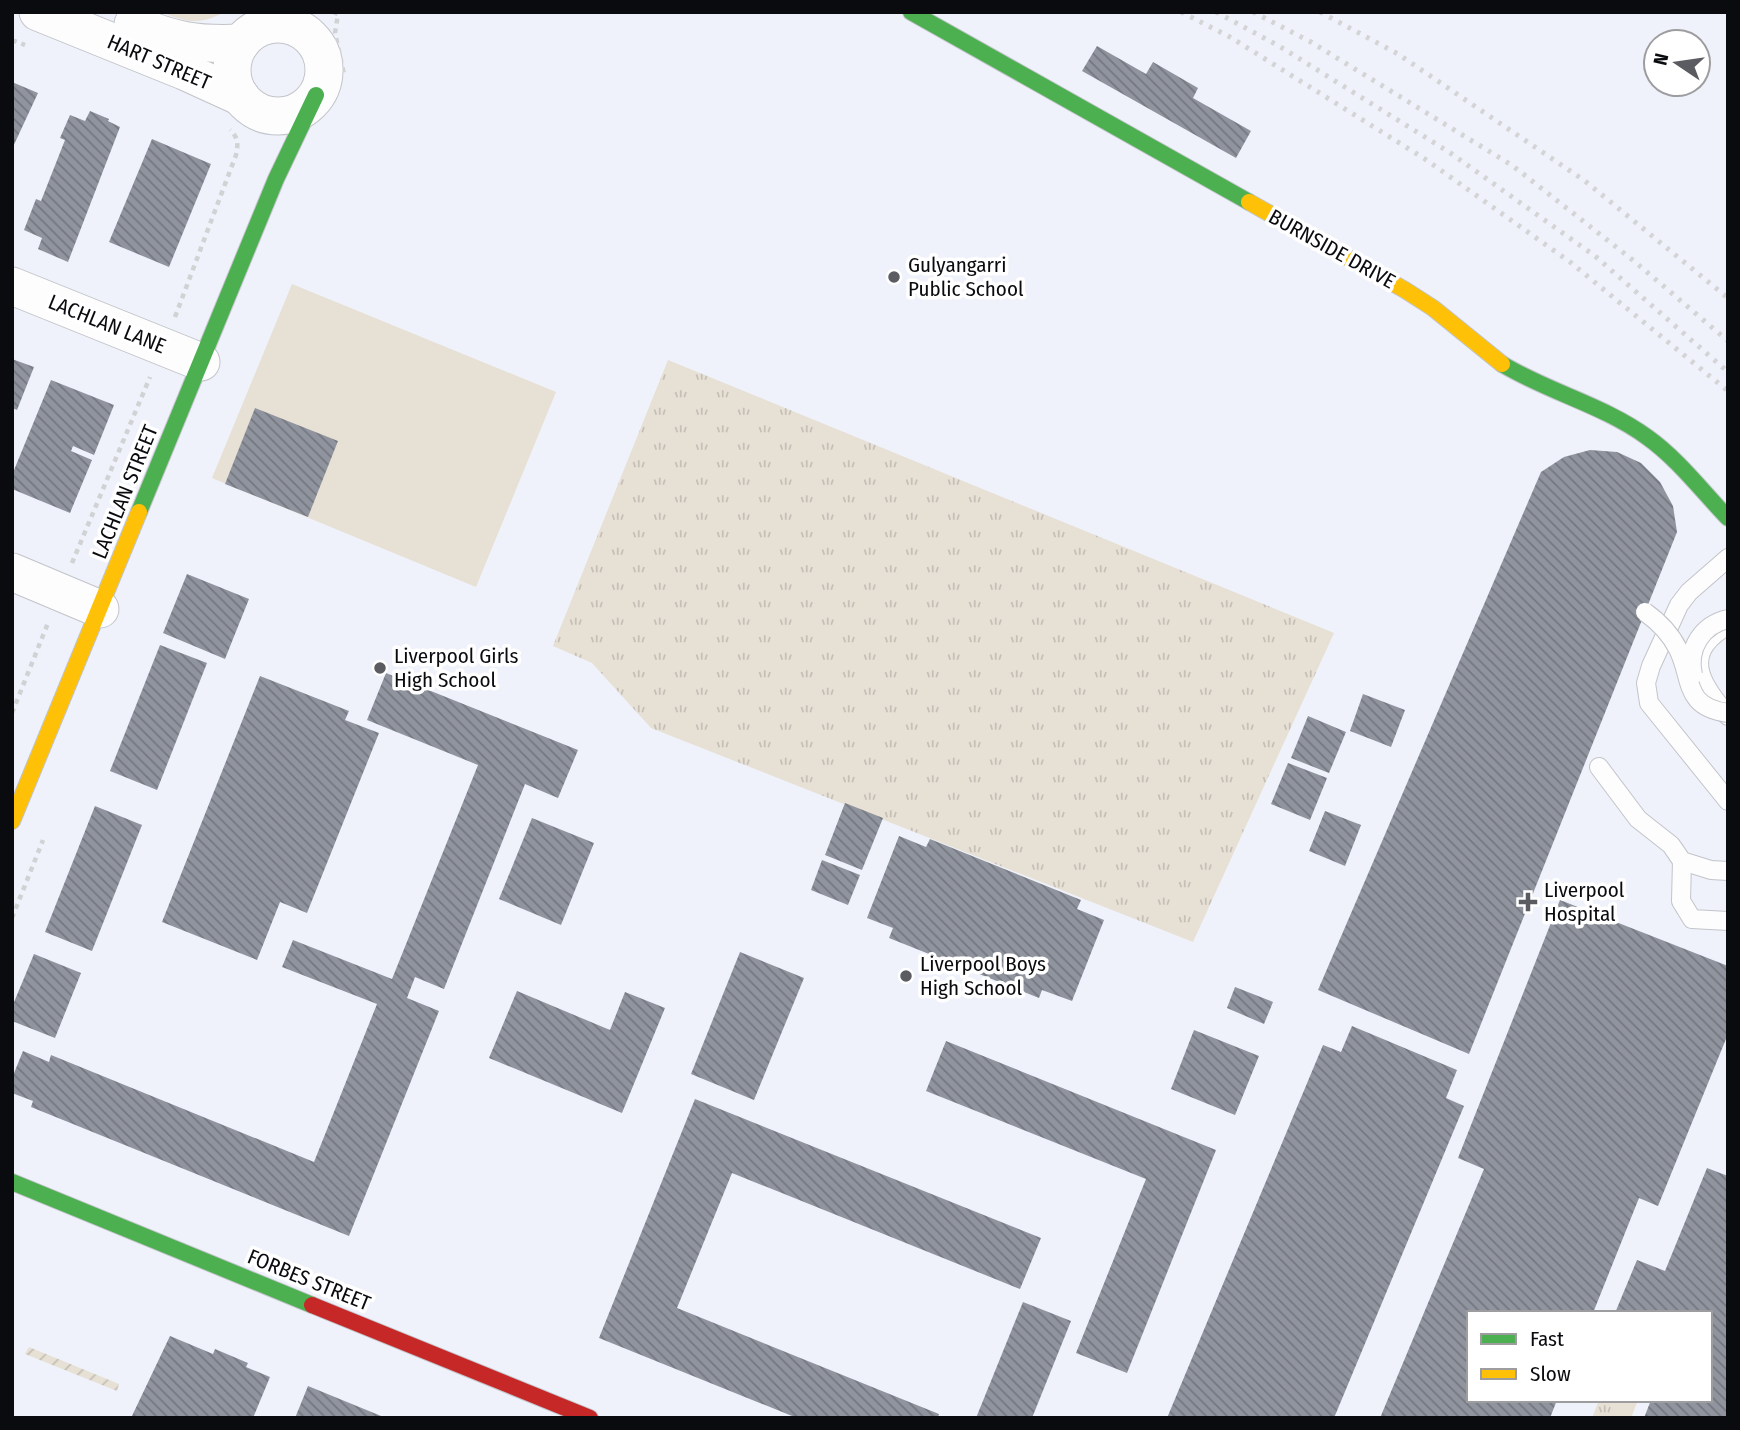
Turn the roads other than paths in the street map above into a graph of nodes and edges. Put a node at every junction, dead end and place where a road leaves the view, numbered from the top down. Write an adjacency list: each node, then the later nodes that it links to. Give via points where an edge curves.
1 (38, 12): 7 (street, HART STREET, via 184,71)
2 (103, 12): 5 (street, HART STREET, via 177,41 209,45)
3 (911, 12): 11 (street, BURNSIDE DRIVE, via 1405,290 1522,376 1590,405 1647,437)
4 (327, 20): 5 (street, HART STREET, via 304,32 277,24); 6 (street)
5 (261, 28): 7 (street, via 234,56 232,70 233,84)
6 (317, 96): 7 (street, via 307,106 279,117); 8 (street)
7 (253, 106): 8 (street)
8 (276, 179): 10 (street, LACHLAN STREET)
9 (12, 286): 10 (street, LACHLAN LANE)
10 (201, 362): 14 (street, LACHLAN STREET)
11 (1728, 517)
12 (1728, 558): 20 (lane, via 1679,606 1646,683 1649,703)
13 (12, 572): 14 (street)
14 (100, 609): 21 (street, LACHLAN STREET)
15 (1645, 612): 18 (lane, bridge, via 1679,650 1690,689 1713,711)
16 (1728, 619): 18 (lane, bridge, via 1714,622 1700,636 1691,666 1701,695)
17 (1728, 626): 18 (lane, via 1710,637 1701,653 1699,671 1704,686)
18 (1728, 713)
19 (1599, 767): 22 (lane, via 1637,819 1671,845)
20 (1728, 801)
21 (12, 821)
22 (1682, 860): 23 (lane); 24 (lane, via 1681,901 1692,919)
23 (1722, 870)
24 (1728, 921)
25 (12, 1182): 26 (street, FORBES STREET)
26 (590, 1418)

